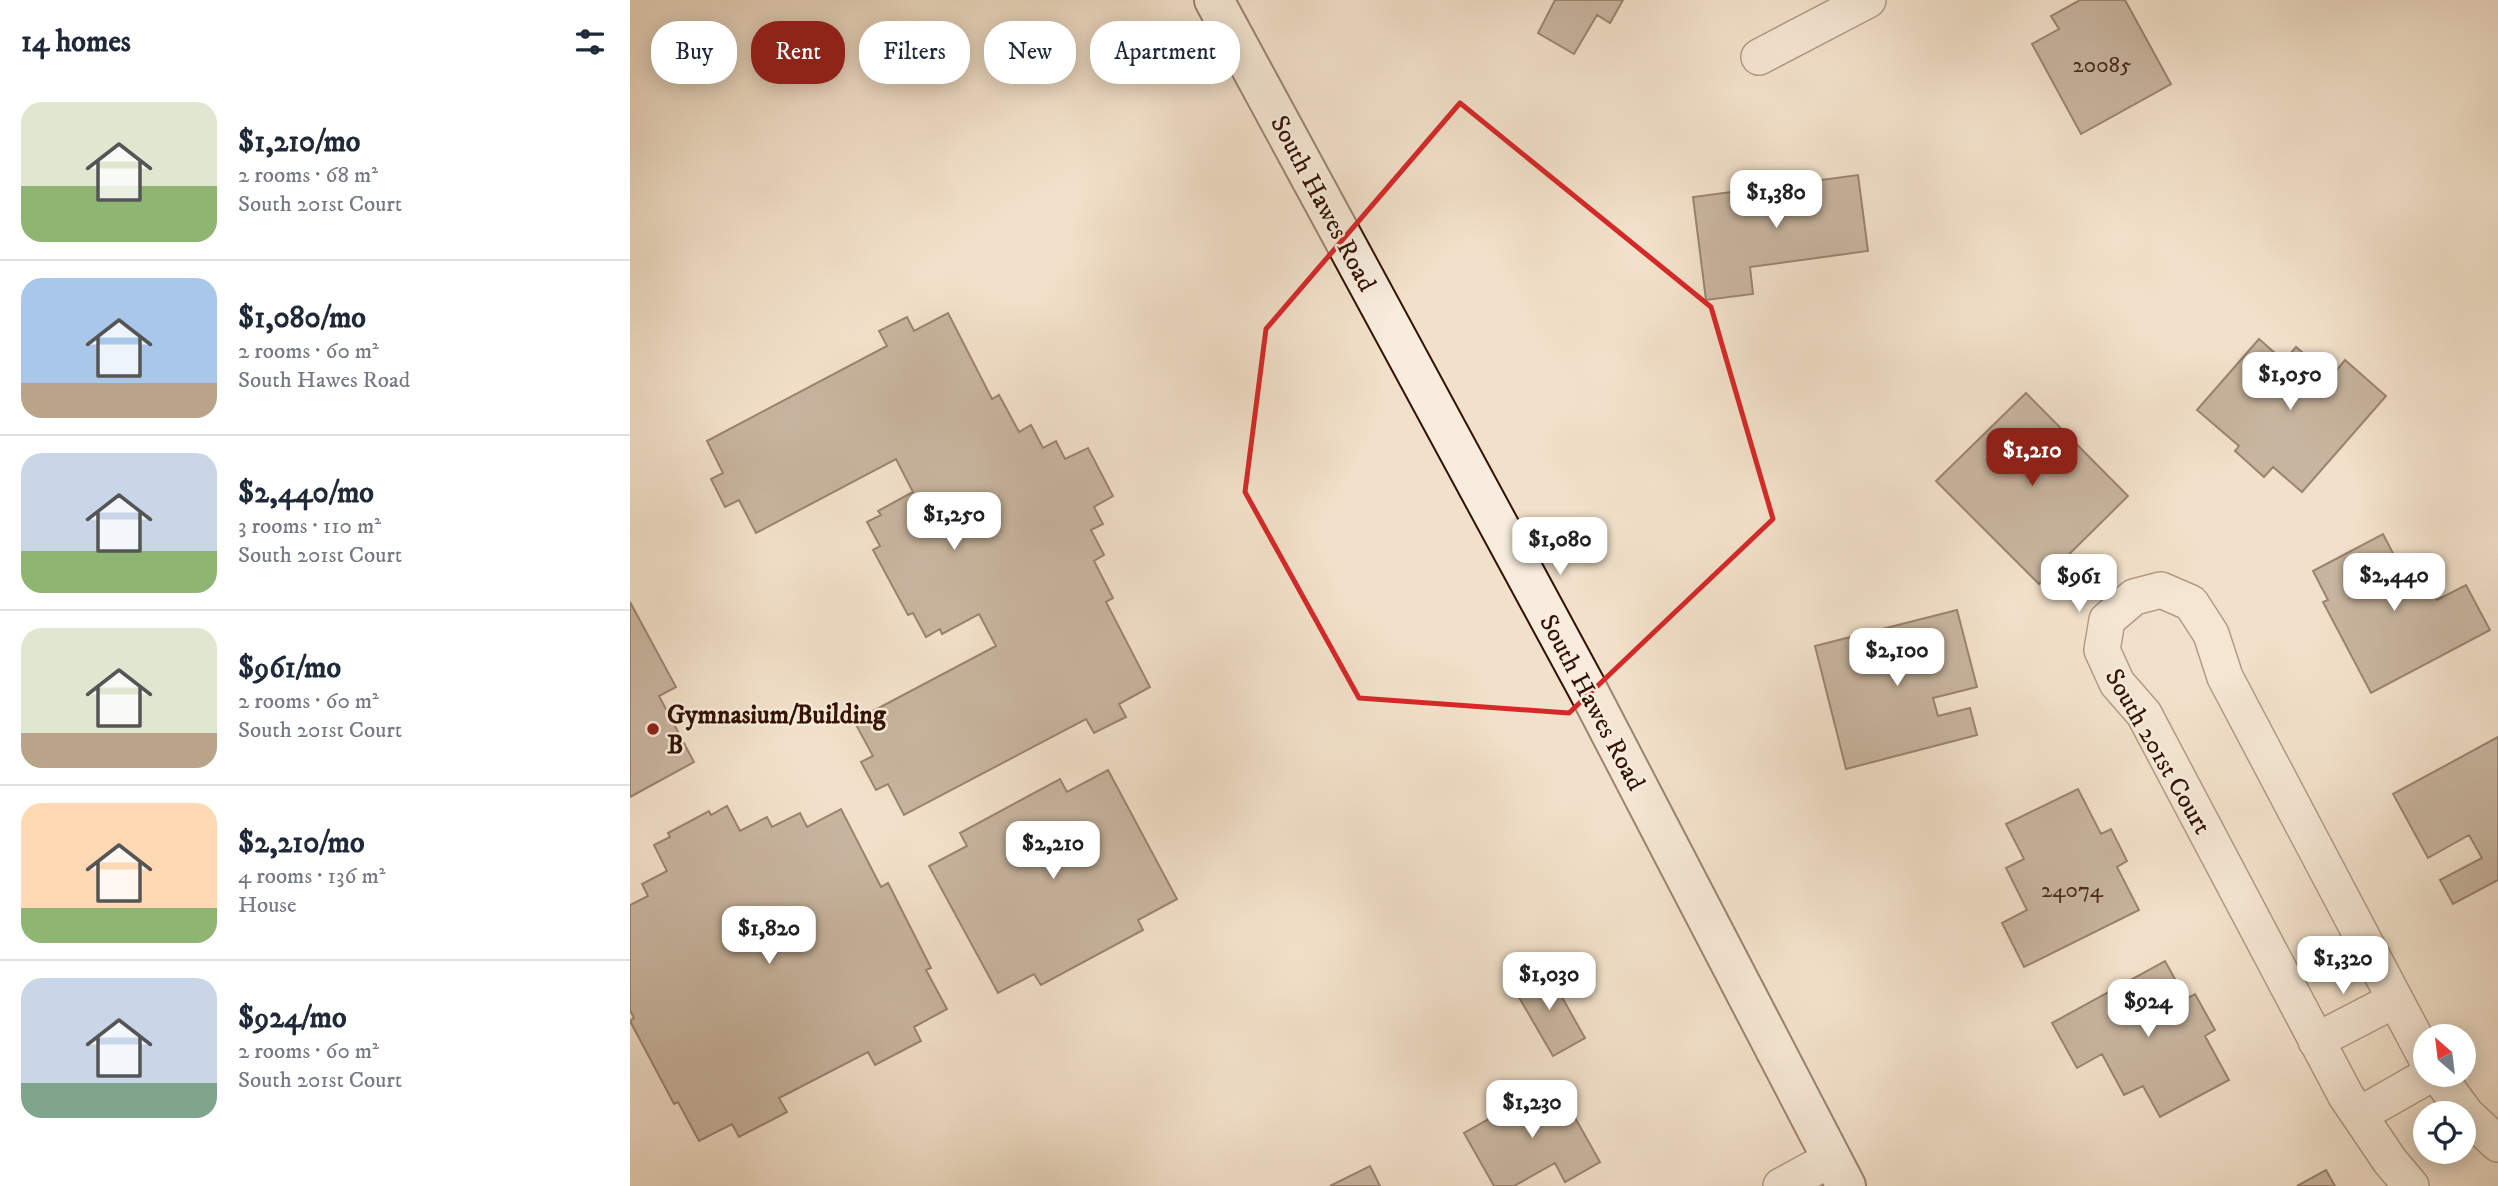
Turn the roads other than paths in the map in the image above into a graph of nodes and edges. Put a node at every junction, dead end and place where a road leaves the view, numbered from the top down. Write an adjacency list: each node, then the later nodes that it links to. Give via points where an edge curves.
1 (1214, 0): 11 (main road, South Hawes Road, via 1588,690)
2 (1868, 0): 3 (street)
3 (1759, 57)
4 (2395, 1000): 5 (street, South 201st Court); 6 (street); 6 (street, South 201st Court, via 2225,677 2211,634 2191,603 2161,590 2134,597 2107,620 2102,650 2117,683 2144,714)
5 (2413, 1034)
6 (2316, 1041): 9 (street, South 201st Court)
7 (2413, 1084): 9 (street)
8 (2446, 1087): 10 (street, via 2466,1114)
9 (2359, 1115): 13 (street, South 201st Court)
10 (2498, 1144)
11 (1838, 1173): 12 (street)
12 (1781, 1186)
13 (2412, 1186)

